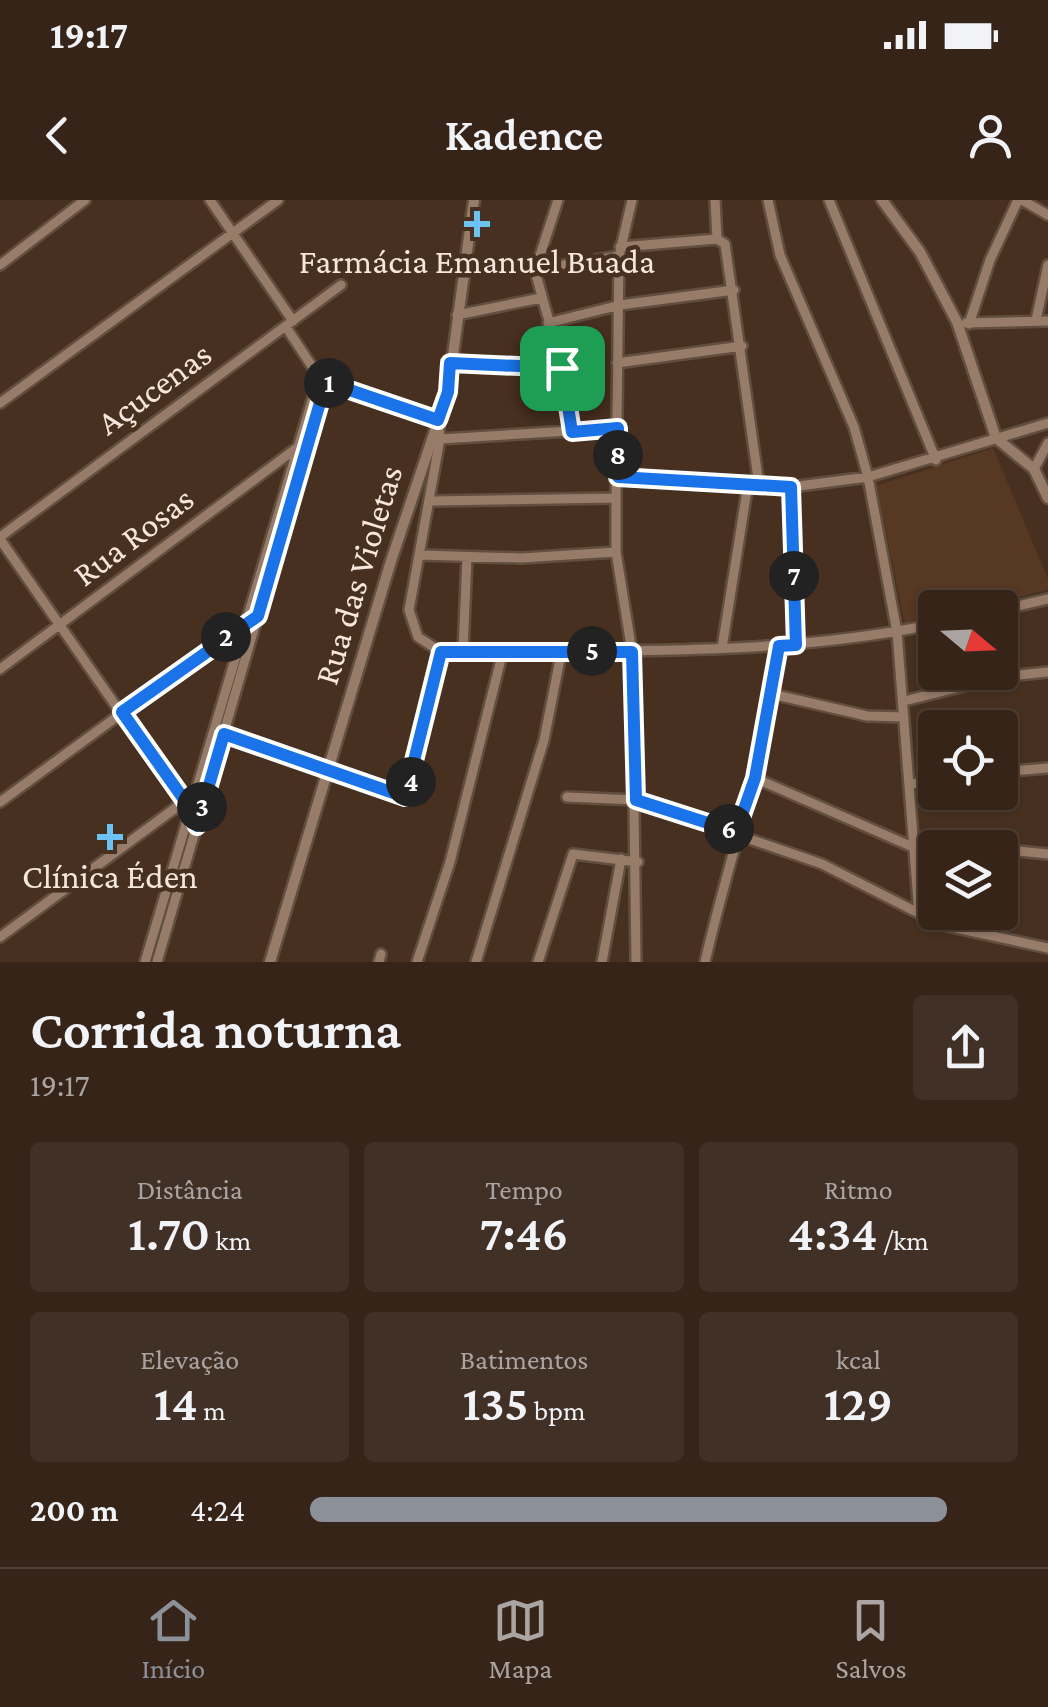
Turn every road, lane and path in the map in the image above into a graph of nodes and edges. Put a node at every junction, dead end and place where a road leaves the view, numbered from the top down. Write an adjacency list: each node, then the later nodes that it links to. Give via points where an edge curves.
1 (69, 200): 14 (street)
2 (85, 200): 14 (street)
3 (210, 200): 15 (street)
4 (278, 200): 15 (street)
5 (474, 200): 18 (street, Rua das Violetas)
6 (558, 200): 21 (street)
7 (632, 200): 17 (street)
8 (715, 200): 16 (street)
9 (768, 200): 49 (street, via 780,256 847,411)
10 (829, 200): 46 (street)
11 (882, 200): 30 (street)
12 (1020, 200): 13 (street); 30 (street)
13 (1048, 214)
14 (63, 218): 19 (street)
15 (236, 232): 31 (street); 37 (street)
16 (717, 239): 17 (street); 23 (street, via 725,244)
17 (619, 251): 21 (street); 25 (street)
18 (466, 262): 21 (street); 26 (street, Rua das Violetas)
19 (0, 265)
20 (1048, 265): 27 (street)
21 (535, 271): 24 (street)
22 (341, 286): 31 (street, Açucenas)
23 (734, 290): 25 (street); 32 (street)
24 (541, 298): 26 (street); 29 (street)
25 (620, 304): 29 (street); 33 (street)
26 (457, 315): 34 (street, Rua das Violetas)
27 (1036, 320): 28 (street); 30 (street)
28 (1048, 321)
29 (548, 323): 35 (street)
30 (963, 323): 42 (street)
31 (290, 324): 36 (street); 56 (street, Açucenas)
32 (742, 346): 33 (street); 50 (street)
33 (618, 362): 40 (street)
34 (450, 363): 35 (street); 38 (street, Rua das Violetas)
35 (562, 368): 41 (street)
36 (321, 380): 38 (street); 45 (street); 64 (street)
37 (0, 404)
38 (438, 420): 43 (street, Rua das Violetas)
39 (1048, 423): 42 (street)
40 (618, 428): 41 (street); 48 (street)
41 (572, 432): 43 (street)
42 (996, 438): 46 (street); 47 (street)
43 (434, 439): 54 (street); 55 (street, Rua das Violetas)
44 (1048, 443): 47 (street)
45 (298, 447): 64 (street); 65 (street, Rua Rosas)
46 (936, 460): 49 (street)
47 (1034, 469): 53 (street)
48 (618, 477): 50 (street); 52 (street)
49 (868, 478): 51 (street); 67 (street)
50 (753, 484): 51 (street); 70 (street)
51 (791, 487): 68 (street)
52 (616, 498): 54 (street); 57 (street)
53 (1048, 498)
54 (431, 504): 55 (street); 58 (street)
55 (407, 511): 60 (street, Rua das Violetas)
56 (0, 538): 65 (street)
57 (616, 552): 59 (street); 75 (street)
58 (420, 555): 59 (street); 61 (street)
59 (466, 557): 72 (street)
60 (391, 561): 61 (street); 85 (street, Rua das Violetas)
61 (414, 573): 74 (street, via 411,624)
62 (1048, 600): 63 (street)
63 (1018, 606)
64 (253, 618): 80 (street); 82 (street); 93 (street)
65 (58, 626): 76 (street, Rua Rosas); 80 (street)
66 (918, 628): 67 (street)
67 (897, 632): 68 (street); 79 (street)
68 (796, 645): 69 (street)
69 (779, 646): 70 (street); 78 (street)
70 (722, 648): 75 (street)
71 (562, 650): 73 (street); 75 (street); 111 (street, via 544,740)
72 (463, 651): 73 (street); 74 (street)
73 (504, 651): 110 (street)
74 (441, 652): 85 (street, via 405,797)
75 (632, 652): 90 (street)
76 (0, 669)
77 (1048, 672): 79 (street, via 1000,676)
78 (772, 694): 81 (street, via 868,716); 86 (street)
79 (904, 701): 81 (street)
80 (122, 712): 91 (street); 92 (street)
81 (904, 717): 88 (street)
82 (224, 734): 85 (street); 94 (street)
83 (1048, 768): 84 (street)
84 (1018, 770)
85 (328, 771): 109 (street, Rua das Violetas)
86 (755, 778): 95 (street); 96 (street)
87 (918, 783): 88 (street)
88 (910, 784): 96 (street)
89 (566, 797): 90 (street)
90 (636, 800): 95 (street); 101 (street)
91 (185, 801): 93 (street); 105 (street)
92 (0, 802)
93 (191, 813): 94 (street); 107 (street)
94 (197, 826): 108 (street)
95 (736, 832): 103 (street, via 822,864); 115 (street)
96 (915, 844): 97 (street); 102 (street)
97 (918, 844)
98 (1018, 851): 99 (street)
99 (1048, 854)
100 (621, 859): 101 (street); 112 (street, via 578,852 570,858); 113 (street)
101 (638, 862): 114 (street)
102 (918, 886)
103 (918, 913)
104 (956, 930): 106 (street)
105 (0, 937)
106 (1048, 948)
107 (145, 962)
108 (157, 962)
109 (270, 962)
110 (418, 962)
111 (476, 962)
112 (538, 962)
113 (602, 962)
114 (636, 962)
115 (705, 962)

